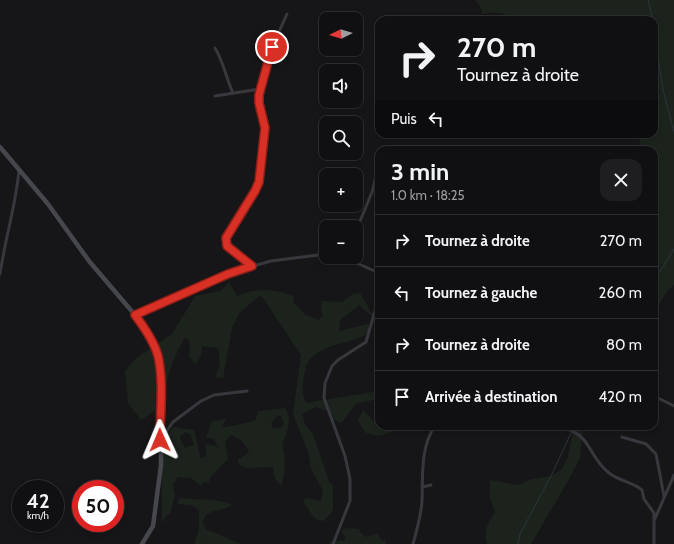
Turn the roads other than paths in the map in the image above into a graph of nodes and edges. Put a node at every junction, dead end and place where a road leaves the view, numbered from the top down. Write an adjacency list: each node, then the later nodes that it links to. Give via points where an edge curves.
1 (287, 14): 3 (street)
2 (215, 48): 6 (street, via 224,63)
3 (268, 61): 4 (street); 5 (street)
4 (273, 62)
5 (260, 89): 6 (street); 14 (street, via 259,103 265,128 259,182 226,238 227,246)
6 (233, 93): 7 (street)
7 (215, 96)
8 (0, 147): 9 (main road)
9 (20, 170): 16 (street); 18 (main road, via 89,261)
10 (375, 181): 11 (street)
11 (360, 220)
12 (319, 255): 14 (street)
13 (359, 264): 15 (street)
14 (252, 266): 18 (street)
15 (375, 271)
16 (0, 274)
17 (375, 311): 32 (street, via 366,342 332,366 325,383 324,398 345,456 350,479 350,500)
18 (135, 315): 25 (main road, via 158,354)
19 (247, 391): 25 (street, via 214,395 201,401 173,422)
20 (658, 398): 21 (street)
21 (674, 406)
22 (432, 430): 28 (street, via 425,455)
23 (573, 430): 30 (street, via 609,473 642,490 644,499 654,513)
24 (622, 437): 29 (street, via 646,444 656,454)
25 (160, 440): 31 (main road, via 161,464 155,515 150,534)
26 (674, 475): 29 (street)
27 (431, 484): 28 (street)
28 (422, 487): 33 (street, via 421,512)
29 (664, 496): 30 (street)
30 (654, 523): 34 (street)
31 (142, 544)
32 (333, 544)
33 (413, 544)
34 (654, 544)

